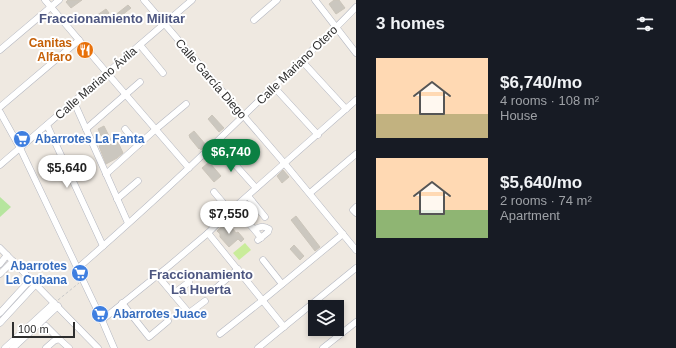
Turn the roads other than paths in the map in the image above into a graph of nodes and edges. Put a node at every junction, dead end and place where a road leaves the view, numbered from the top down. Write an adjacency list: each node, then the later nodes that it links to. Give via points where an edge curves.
1 (45, 0): 7 (street)
2 (59, 0): 7 (street)
3 (144, 0): 10 (street, Calle García Diego)
4 (192, 0): 10 (street, Calle Mariano Ávila)
5 (277, 0): 9 (street)
6 (315, 0): 11 (street)
7 (51, 7): 12 (street); 14 (street)
8 (356, 7): 11 (street, Calle Mariano Otero)
9 (254, 20)
10 (164, 24): 13 (street, Calle Mariano Ávila); 28 (street, Calle García Diego)
11 (336, 28): 15 (street); 16 (street, Calle Mariano Otero)
12 (79, 40): 18 (street); 25 (street)
13 (140, 45): 17 (street); 18 (street, Calle Mariano Ávila)
14 (0, 50)
15 (356, 53)
16 (301, 60): 20 (street, Calle Mariano Otero); 26 (street)
17 (163, 73)
18 (107, 74): 21 (street); 23 (street, Calle Mariano Ávila)
19 (140, 82): 21 (street)
20 (274, 87): 28 (street, Calle Mariano Otero); 33 (street)
21 (126, 95): 30 (street); 31 (street)
22 (356, 100): 26 (street)
23 (74, 102): 29 (street, Calle Mariano Ávila); 30 (street)
24 (186, 104): 31 (street)
25 (0, 107)
26 (346, 109): 33 (street)
27 (0, 113): 35 (street)
28 (243, 116): 39 (street, Calle García Diego); 40 (street, Calle Mariano Otero)
29 (47, 125): 35 (street, Calle Mariano Ávila); 54 (street)
30 (86, 129): 41 (street)
31 (156, 129): 34 (street); 40 (street)
32 (125, 130): 34 (street)
33 (318, 135): 39 (street)
34 (138, 145): 41 (street)
35 (20, 148): 38 (street, Calle Mariano Ávila); 61 (street)
36 (222, 150): 43 (street)
37 (356, 154): 45 (street)
38 (0, 164)
39 (285, 164): 43 (street); 45 (street, Calle García Diego)
40 (189, 168): 50 (street, Calle Mariano Otero)
41 (106, 174): 47 (street)
42 (138, 182): 47 (street)
43 (256, 188): 46 (street)
44 (214, 192): 48 (street)
45 (310, 194): 53 (street, Calle García Diego)
46 (248, 196): 48 (street); 49 (street)
47 (117, 199): 50 (street)
48 (232, 209): 51 (street); 52 (street)
49 (265, 218)
50 (128, 223): 54 (street, Calle Mariano Otero)
51 (255, 229): 51 (street, via 263,226 269,229 260,239)
52 (208, 233): 63 (street); 65 (street)
53 (343, 234): 56 (street, Calle García Diego); 69 (street)
54 (103, 246): 61 (street, Calle Mariano Otero)
55 (0, 248): 57 (street)
56 (356, 250)
57 (7, 256): 59 (street); 60 (street)
58 (263, 260): 69 (street)
59 (12, 261): 64 (street); 66 (street)
60 (0, 264)
61 (78, 268): 79 (street)
62 (356, 268): 84 (street)
63 (238, 269): 70 (street); 72 (street)
64 (0, 274)
65 (157, 275): 71 (street); 75 (street)
66 (31, 279): 68 (street); 74 (street)
67 (189, 282): 71 (street)
68 (36, 284): 76 (street); 77 (street)
69 (282, 284): 72 (street)
70 (215, 289)
71 (174, 294): 73 (street, via 189,313)
72 (263, 300): 84 (street); 85 (street)
73 (205, 301)
74 (9, 302): 77 (street); 78 (street)
75 (122, 303): 79 (street); 80 (street, via 149,336)
76 (56, 305): 87 (street); 88 (street); 91 (street)
77 (14, 307): 82 (street)
78 (0, 313)
79 (102, 320): 92 (street)
80 (168, 321)
81 (356, 322): 94 (street)
82 (0, 323)
83 (46, 326): 86 (street)
84 (284, 327): 93 (street)
85 (220, 334)
86 (59, 339): 89 (street); 90 (street)
87 (5, 348)
88 (13, 348)
89 (46, 348)
90 (69, 348)
91 (98, 348)
92 (114, 348)
93 (258, 348)
94 (323, 348)

